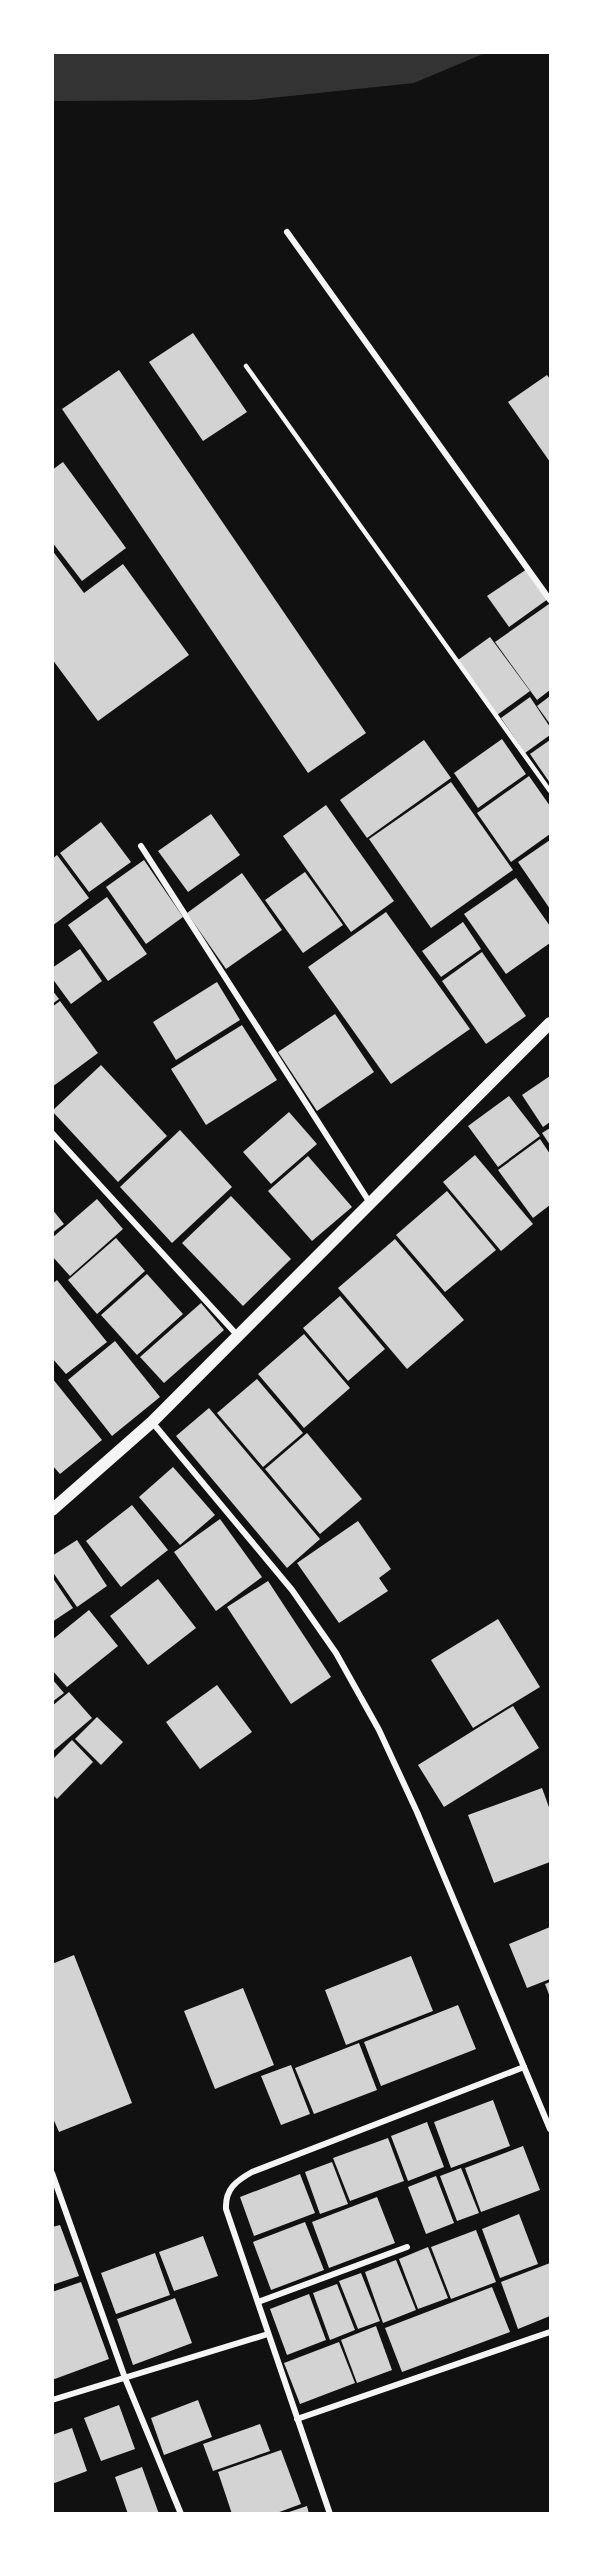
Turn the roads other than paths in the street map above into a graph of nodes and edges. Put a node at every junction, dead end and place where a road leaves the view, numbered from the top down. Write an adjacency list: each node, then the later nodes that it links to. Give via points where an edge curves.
1 (287, 232): 3 (street)
2 (246, 366): 4 (lane)
3 (550, 600)
4 (550, 790)
5 (141, 846): 8 (street)
6 (550, 1023): 8 (main road)
7 (52, 1133): 9 (street)
8 (370, 1203): 9 (main road)
9 (238, 1336): 10 (main road)
10 (152, 1422): 11 (main road); 12 (street, via 292,1590 336,1653 379,1730 417,1812)
11 (52, 1510)
12 (524, 2067): 13 (street); 16 (street, via 252,2172 231,2187 225,2197 225,2209)
13 (550, 2129)
14 (52, 2173): 19 (street)
15 (407, 2247): 16 (street)
16 (258, 2302): 18 (street)
17 (550, 2332): 21 (street)
18 (268, 2334): 19 (street); 21 (street)
19 (125, 2379): 20 (street); 22 (street)
20 (52, 2400)
21 (297, 2419): 23 (street)
22 (181, 2514)
23 (330, 2514)

